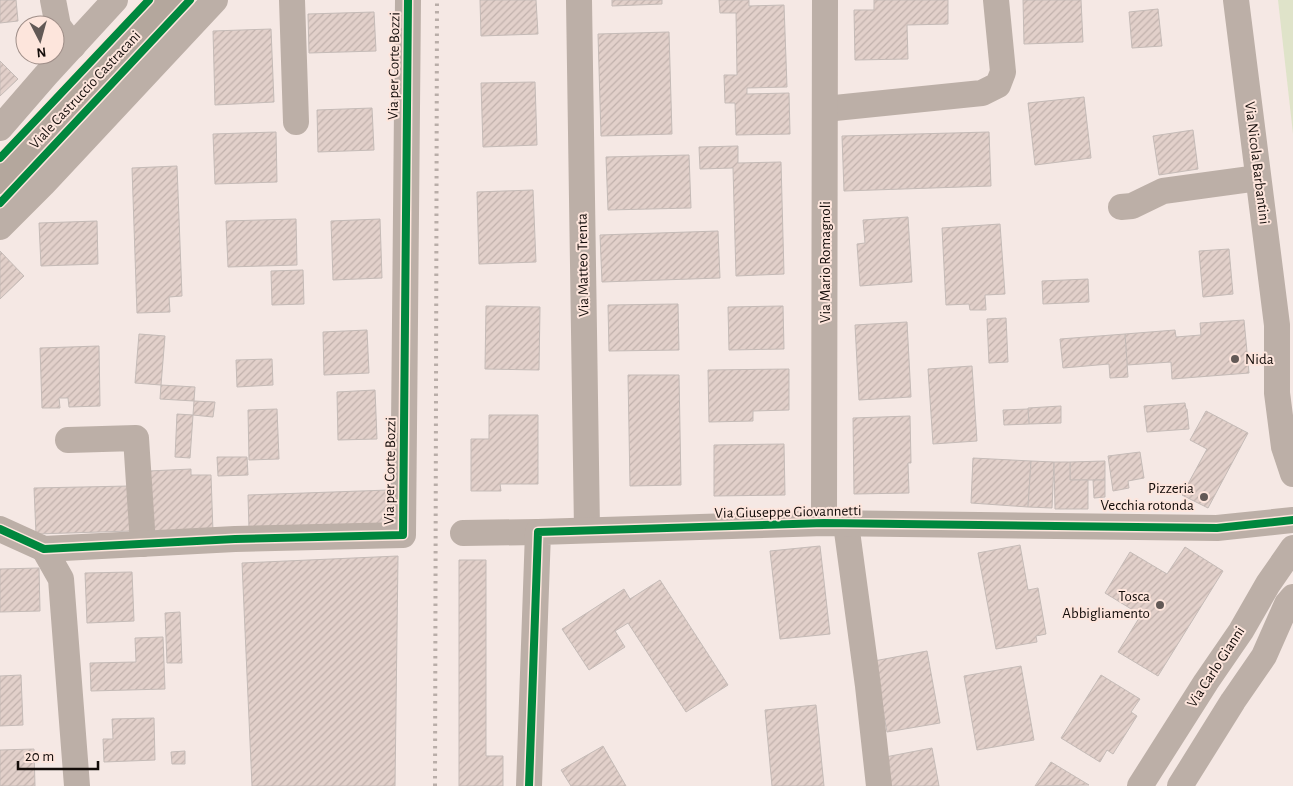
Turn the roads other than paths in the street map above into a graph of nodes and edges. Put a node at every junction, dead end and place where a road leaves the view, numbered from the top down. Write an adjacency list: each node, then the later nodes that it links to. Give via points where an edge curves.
1 (53, 0): 11 (street, via 58,26)
2 (115, 0): 11 (street)
3 (170, 0): 16 (main road, Viale Castruccio Castracani)
4 (215, 0): 18 (street)
5 (292, 0): 13 (street)
6 (408, 0): 29 (street, Via per Corte Bozzi, via 403,535)
7 (579, 0): 26 (street, Via Matteo Trenta)
8 (825, 0): 12 (street, Via Mario Romagnoli)
9 (996, 0): 12 (street, via 1003,72 998,85 982,93)
10 (1236, 0): 15 (street, Via Nicola Barbantini)
11 (73, 46): 14 (street)
12 (825, 109): 24 (street, Via Mario Romagnoli)
13 (296, 122)
14 (0, 128)
15 (1258, 178): 17 (street, via 1164,191 1132,206); 19 (street, Via Nicola Barbantini)
16 (0, 180)
17 (1122, 207)
18 (0, 227)
19 (1278, 325): 20 (street, Via Nicola Barbantini); 22 (street, Via Nicola Barbantini, via 1277,393 1284,446)
20 (1293, 354)
21 (68, 440): 29 (street, via 136,438)
22 (1293, 474)
23 (1293, 520): 24 (street, Via Giuseppe Giovannetti, via 1217,528)
24 (835, 523): 26 (street, Via Giuseppe Giovannetti); 37 (street, Via Mario Romagnoli, via 868,686)
25 (0, 529): 30 (street, Via per Corte Bozzi)
26 (587, 530): 27 (street, Via Giuseppe Giovannetti)
27 (538, 532): 28 (street); 36 (street)
28 (463, 533)
29 (142, 544): 30 (street, Via per Corte Bozzi)
30 (44, 548): 35 (street, via 61,579)
31 (1293, 548): 38 (street, Via Carlo Gianni)
32 (1293, 598): 34 (street, via 1287,604)
33 (1293, 621): 34 (street)
34 (1264, 656): 39 (street)
35 (77, 786)
36 (529, 786)
37 (879, 786)
38 (1140, 786)
39 (1180, 786)

